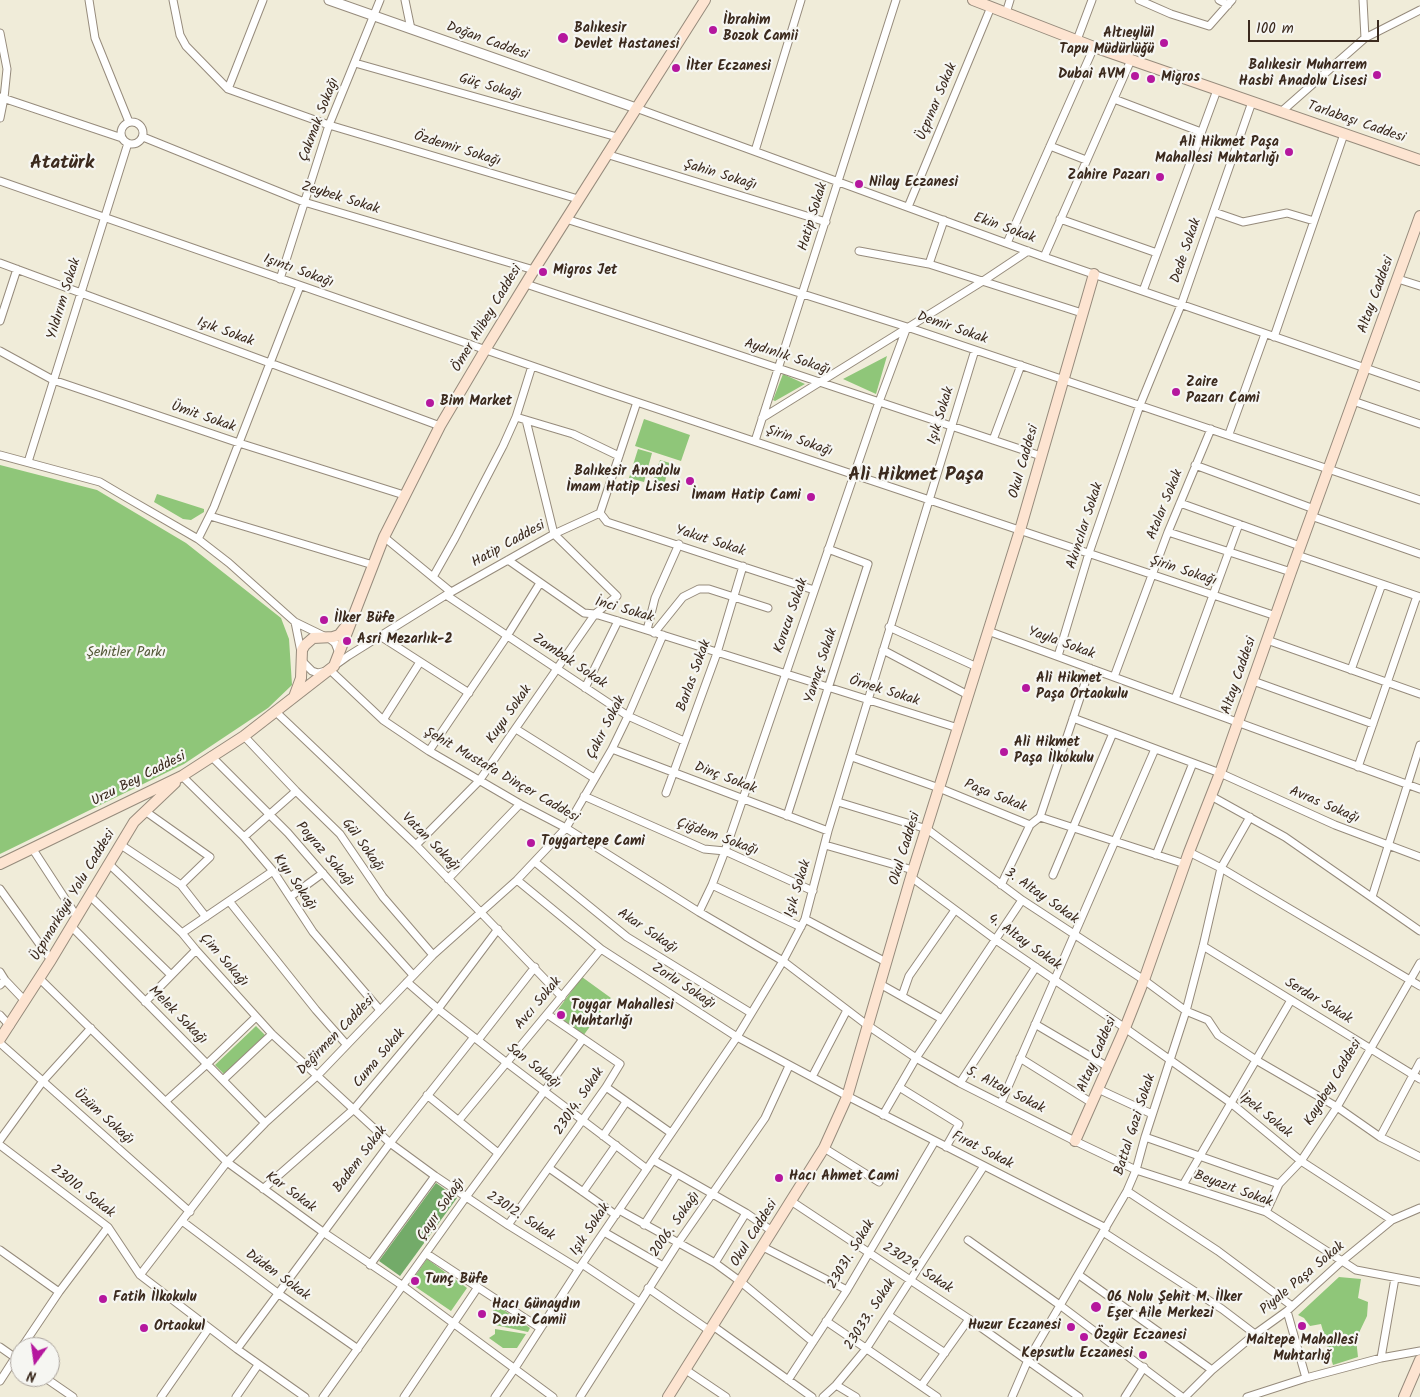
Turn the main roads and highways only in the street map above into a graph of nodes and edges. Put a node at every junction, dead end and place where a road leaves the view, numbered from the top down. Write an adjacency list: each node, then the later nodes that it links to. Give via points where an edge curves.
1 (706, 0): 6 (main road, Ömer Alibey Caddesi, via 606,154 440,426 384,538)
2 (974, 0): 3 (main road, Tarlabaşı Caddesi, via 1094,47)
3 (1420, 160)
4 (1420, 216): 12 (main road, Altay Caddesi, via 1144,980)
5 (1094, 274): 14 (main road, Okul Caddesi, via 1020,530 912,874 847,1097 824,1148)
6 (352, 620): 7 (main road, Ömer Alibey Caddesi, via 338,653 338,661); 8 (main road, via 339,635 308,641 302,650 301,678)
7 (332, 668): 8 (main road, Urzu Bey Caddesi)
8 (294, 698): 9 (main road, Urzu Bey Caddesi, via 244,736)
9 (182, 776): 10 (main road, Urzu Bey Caddesi); 11 (main road, Üçpınarköyü Yolu Caddesi, via 134,822)
10 (0, 864)
11 (0, 1039)
12 (1075, 1141)
13 (1420, 1360): 15 (main road)
14 (668, 1397)
15 (1404, 1397)

